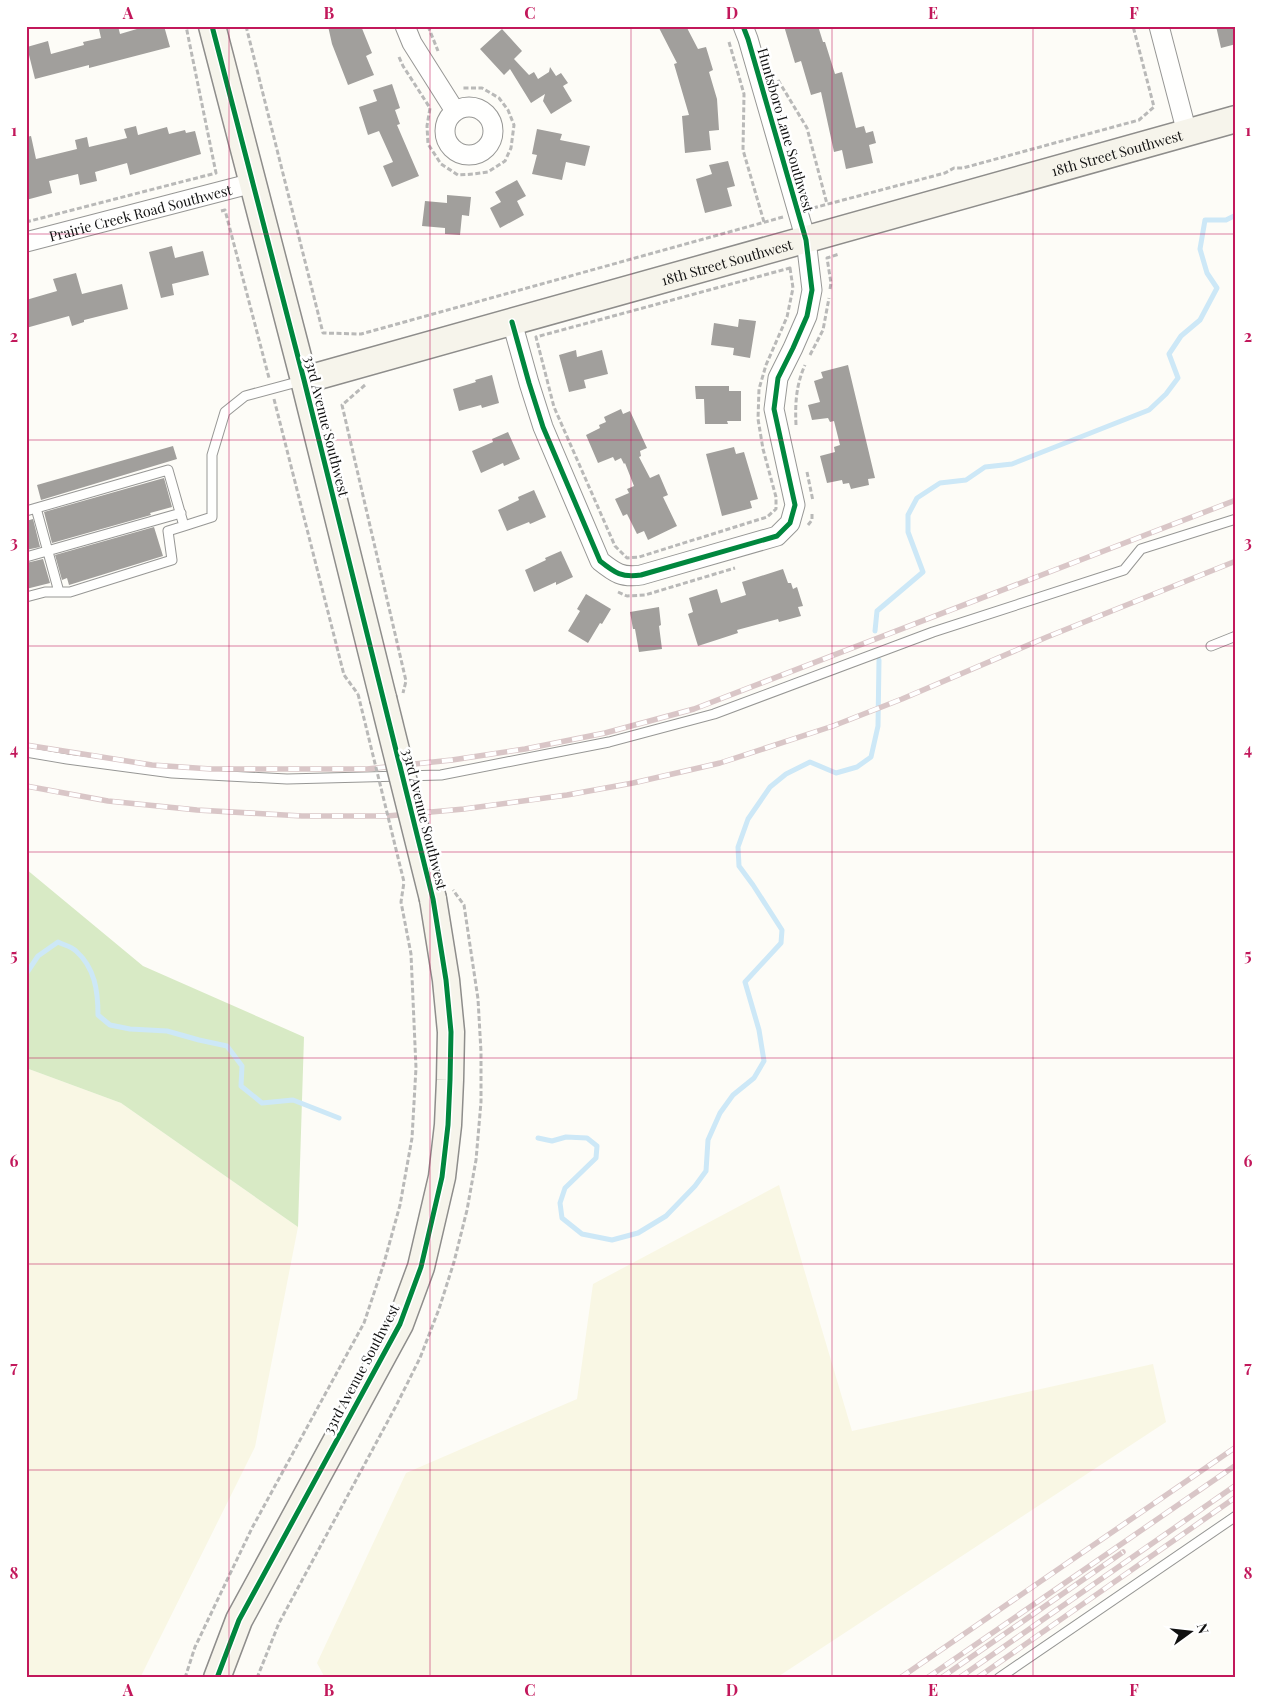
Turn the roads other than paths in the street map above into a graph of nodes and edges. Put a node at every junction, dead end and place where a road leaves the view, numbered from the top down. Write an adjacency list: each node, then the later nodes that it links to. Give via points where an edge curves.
1 (212, 26): 8 (street, 33rd Avenue Southwest)
2 (405, 26): 5 (street, via 412,43)
3 (743, 26): 9 (street, Huntsboro Lane Southwest)
4 (1159, 26): 7 (street)
5 (455, 111)
6 (1236, 119): 7 (street, 18th Street Southwest)
7 (1187, 133): 9 (street, 18th Street Southwest)
8 (253, 183): 10 (street, Prairie Creek Road Southwest); 12 (street, 33rd Avenue Southwest)
9 (806, 240): 11 (street, 18th Street Southwest); 11 (street, Huntsboro Lane Southwest, via 812,290 807,316 778,378 774,409 795,505 790,523 777,536 642,576 628,578 600,561 543,427)
10 (26, 242)
11 (512, 322): 12 (street, 18th Street Southwest)
12 (304, 380): 16 (lane, via 245,396 225,412 212,455 212,517); 25 (street, 33rd Avenue Southwest, bridge, via 371,696 433,899 451,1032 448,1125 442,1176 421,1267 400,1324 239,1620)
13 (31, 510): 14 (lane, via 168,470); 17 (lane)
14 (181, 513): 16 (lane); 17 (lane)
15 (1236, 519): 23 (lane, via 1141,549 1124,570 933,632 714,714 609,742 440,775 287,779 172,774)
16 (184, 526): 19 (lane, via 168,531 172,560 70,592)
17 (48, 551): 18 (lane); 19 (lane)
18 (26, 557)
19 (59, 592): 20 (lane)
20 (26, 597)
21 (1236, 636): 22 (lane)
22 (1211, 646)
23 (26, 752)
24 (1236, 1516): 26 (lane)
25 (217, 1678)
26 (1000, 1678)

